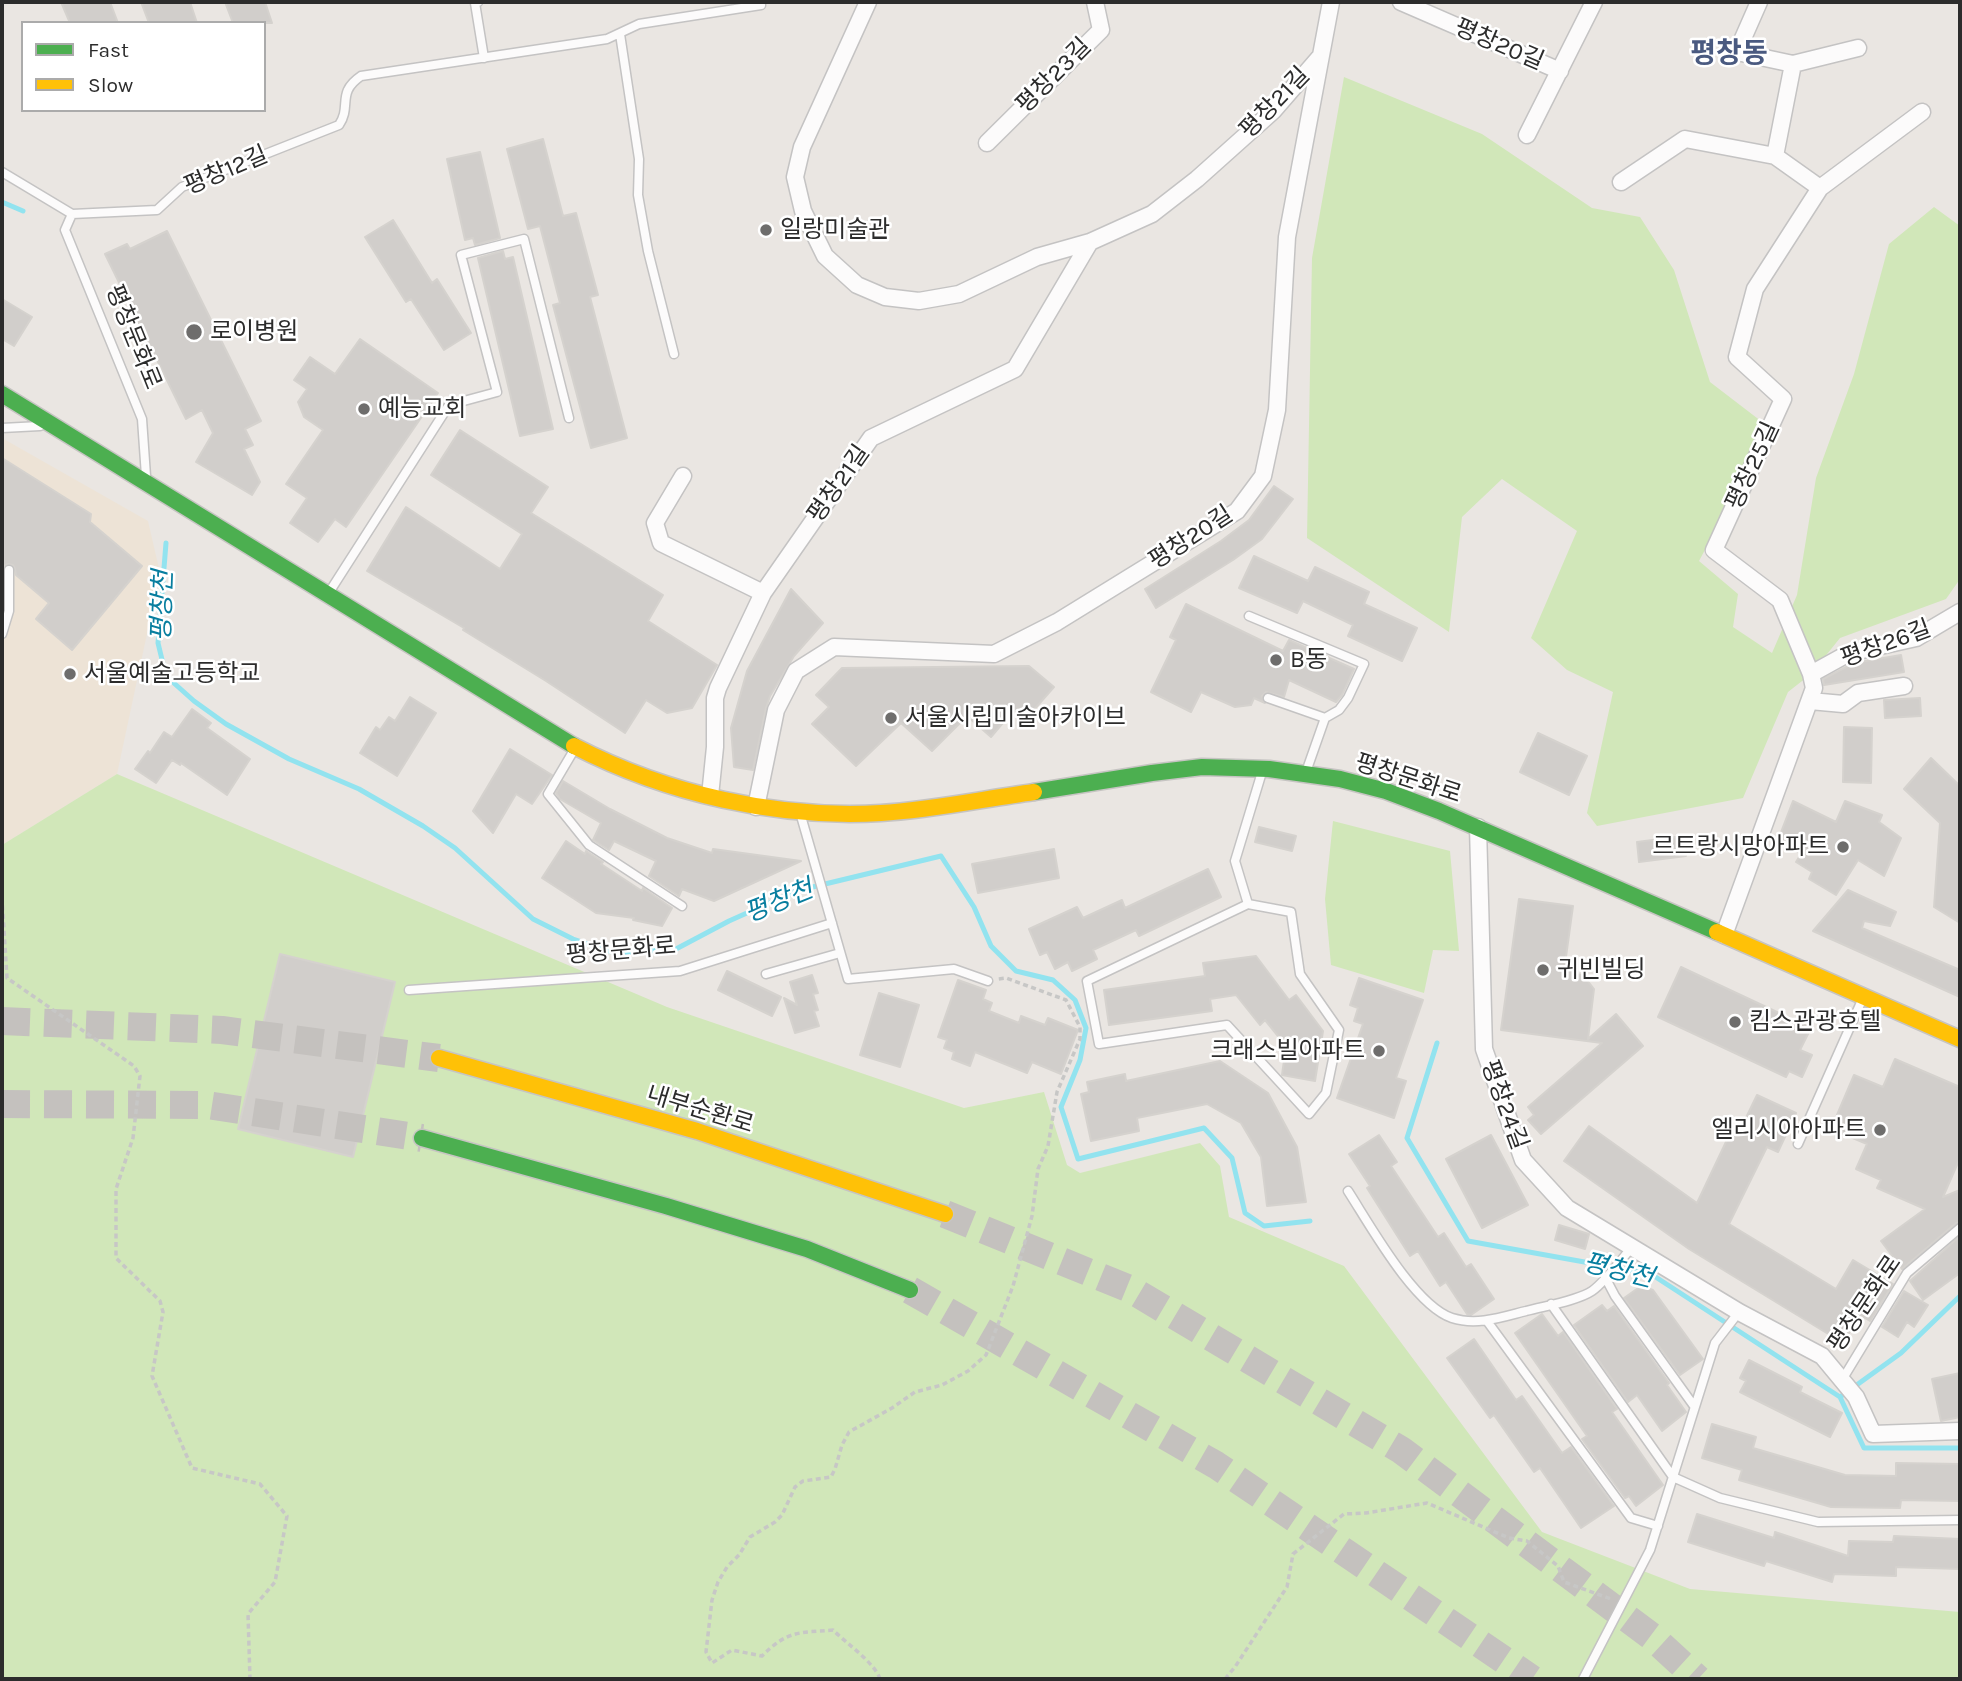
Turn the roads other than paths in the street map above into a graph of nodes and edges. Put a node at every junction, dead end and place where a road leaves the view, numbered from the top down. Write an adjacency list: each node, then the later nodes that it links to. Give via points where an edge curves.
1 (478, 2): 12 (lane)
2 (868, 2): 23 (street, 평창21길, via 802,147 795,177 803,211 825,256 857,285 885,297 919,301 959,294 1037,257)
3 (1095, 2): 17 (street, 평창23길, via 1101,30)
4 (1331, 2): 11 (street, 평창20길)
5 (1401, 2): 14 (street, 평창20길)
6 (1594, 2): 14 (street)
7 (1759, 2): 13 (street, via 1737,51)
8 (761, 5): 9 (lane, via 639,24)
9 (620, 34): 12 (lane); 24 (lane, via 639,159 638,195)
10 (1858, 48): 13 (street)
11 (1321, 55): 23 (street, 평창21길, via 1273,111 1197,179 1152,214); 46 (street, 평창20길, via 1287,237 1277,410 1264,477 1237,511 1057,622 993,654 834,648 796,671 776,710)
12 (484, 58): 22 (lane, 평창12길, via 360,76 346,92 339,125 182,187 157,210)
13 (1793, 64): 18 (street)
14 (1560, 71): 16 (street)
15 (1922, 112): 21 (street, 평창25길)
16 (1527, 135)
17 (987, 143)
18 (1775, 156): 20 (street, via 1685,139); 21 (street)
19 (2, 172): 22 (lane)
20 (1621, 182)
21 (1820, 188): 37 (street, 평창25길, via 1755,289 1737,357 1783,399 1714,550 1780,600)
22 (72, 214): 30 (lane, 평창문화로, via 65,230 142,419)
23 (1090, 242): 32 (street, 평창21길, via 1015,369 871,438)
24 (674, 354)
25 (2, 394): 27 (main road, 평창문화로)
26 (569, 418): 33 (lane, via 524,239 461,255 497,392 449,405)
27 (53, 425): 28 (lane); 30 (main road, 평창문화로)
28 (2, 428)
29 (683, 476): 32 (street, via 655,523 661,543)
30 (146, 482): 33 (main road, 평창문화로)
31 (9, 570): 36 (lane, via 9,611)
32 (763, 593): 45 (street, 평창21길, via 715,698)
33 (328, 595): 42 (main road, 평창문화로)
34 (1960, 612): 37 (street, 평창26길, via 1916,638 1849,653)
35 (1249, 616): 41 (lane, via 1364,664 1348,698)
36 (2, 634)
37 (1811, 674): 40 (street, 평창25길, via 1815,688)
38 (1904, 686): 40 (street, via 1858,693 1843,704)
39 (1268, 698): 41 (lane)
40 (1810, 701): 52 (street, 평창25길)
41 (1325, 718): 44 (lane)
42 (576, 747): 45 (main road, 평창문화로, via 649,780); 50 (lane, 평창문화로, via 548,794 589,845)
43 (1262, 769): 44 (main road, 평창문화로); 47 (main road, 평창문화로, via 1217,767 1152,774 901,811); 49 (lane, via 1235,861)
44 (1305, 774): 48 (main road, 평창문화로, via 1370,786)
45 (710, 796): 46 (main road, 평창문화로)
46 (756, 807): 47 (main road, 평창문화로)
47 (801, 813): 51 (lane)
48 (1478, 827): 52 (main road, 평창문화로); 65 (street, 평창24길, via 1484,1049 1523,1160 1567,1208)
49 (1248, 904): 49 (lane, via 1087,981 1099,1044 1227,1025 1310,1114 1326,1093 1339,1030 1300,974 1290,912)
50 (682, 906)
51 (832, 923): 53 (lane); 56 (lane, 평창문화로, via 680,971)
52 (1724, 935): 57 (main road, 평창문화로)
53 (841, 953): 54 (lane); 55 (lane, via 848,979 954,969)
54 (766, 974)
55 (988, 981)
56 (409, 990)
57 (1863, 998): 58 (main road, 평창문화로); 61 (lane)
58 (1960, 1039)
59 (439, 1058): 63 (main road, 내부순환로, via 697,1131)
60 (422, 1138): 67 (main road, via 807,1249)
61 (1798, 1144)
62 (1348, 1191): 70 (lane, via 1393,1262 1423,1297 1454,1319)
63 (945, 1214)
64 (1960, 1228): 71 (lane, 평창문화로, via 1907,1273)
65 (1632, 1247): 66 (lane); 69 (street, 평창24길)
66 (1605, 1277): 68 (lane, via 1592,1291); 72 (lane)
67 (910, 1290)
68 (1551, 1304): 70 (lane); 74 (lane)
69 (1739, 1312): 71 (street, 평창24길, via 1822,1356); 72 (lane, via 1715,1342)
70 (1487, 1321): 76 (lane, via 1631,1518)
71 (1842, 1380): 73 (street, 평창24길, via 1856,1397 1873,1434)
72 (1694, 1406): 74 (lane)
73 (1960, 1431)
74 (1673, 1477): 75 (lane, via 1720,1498 1818,1522); 76 (lane)
75 (1960, 1520)
76 (1658, 1526): 77 (lane)
77 (1583, 1679)

